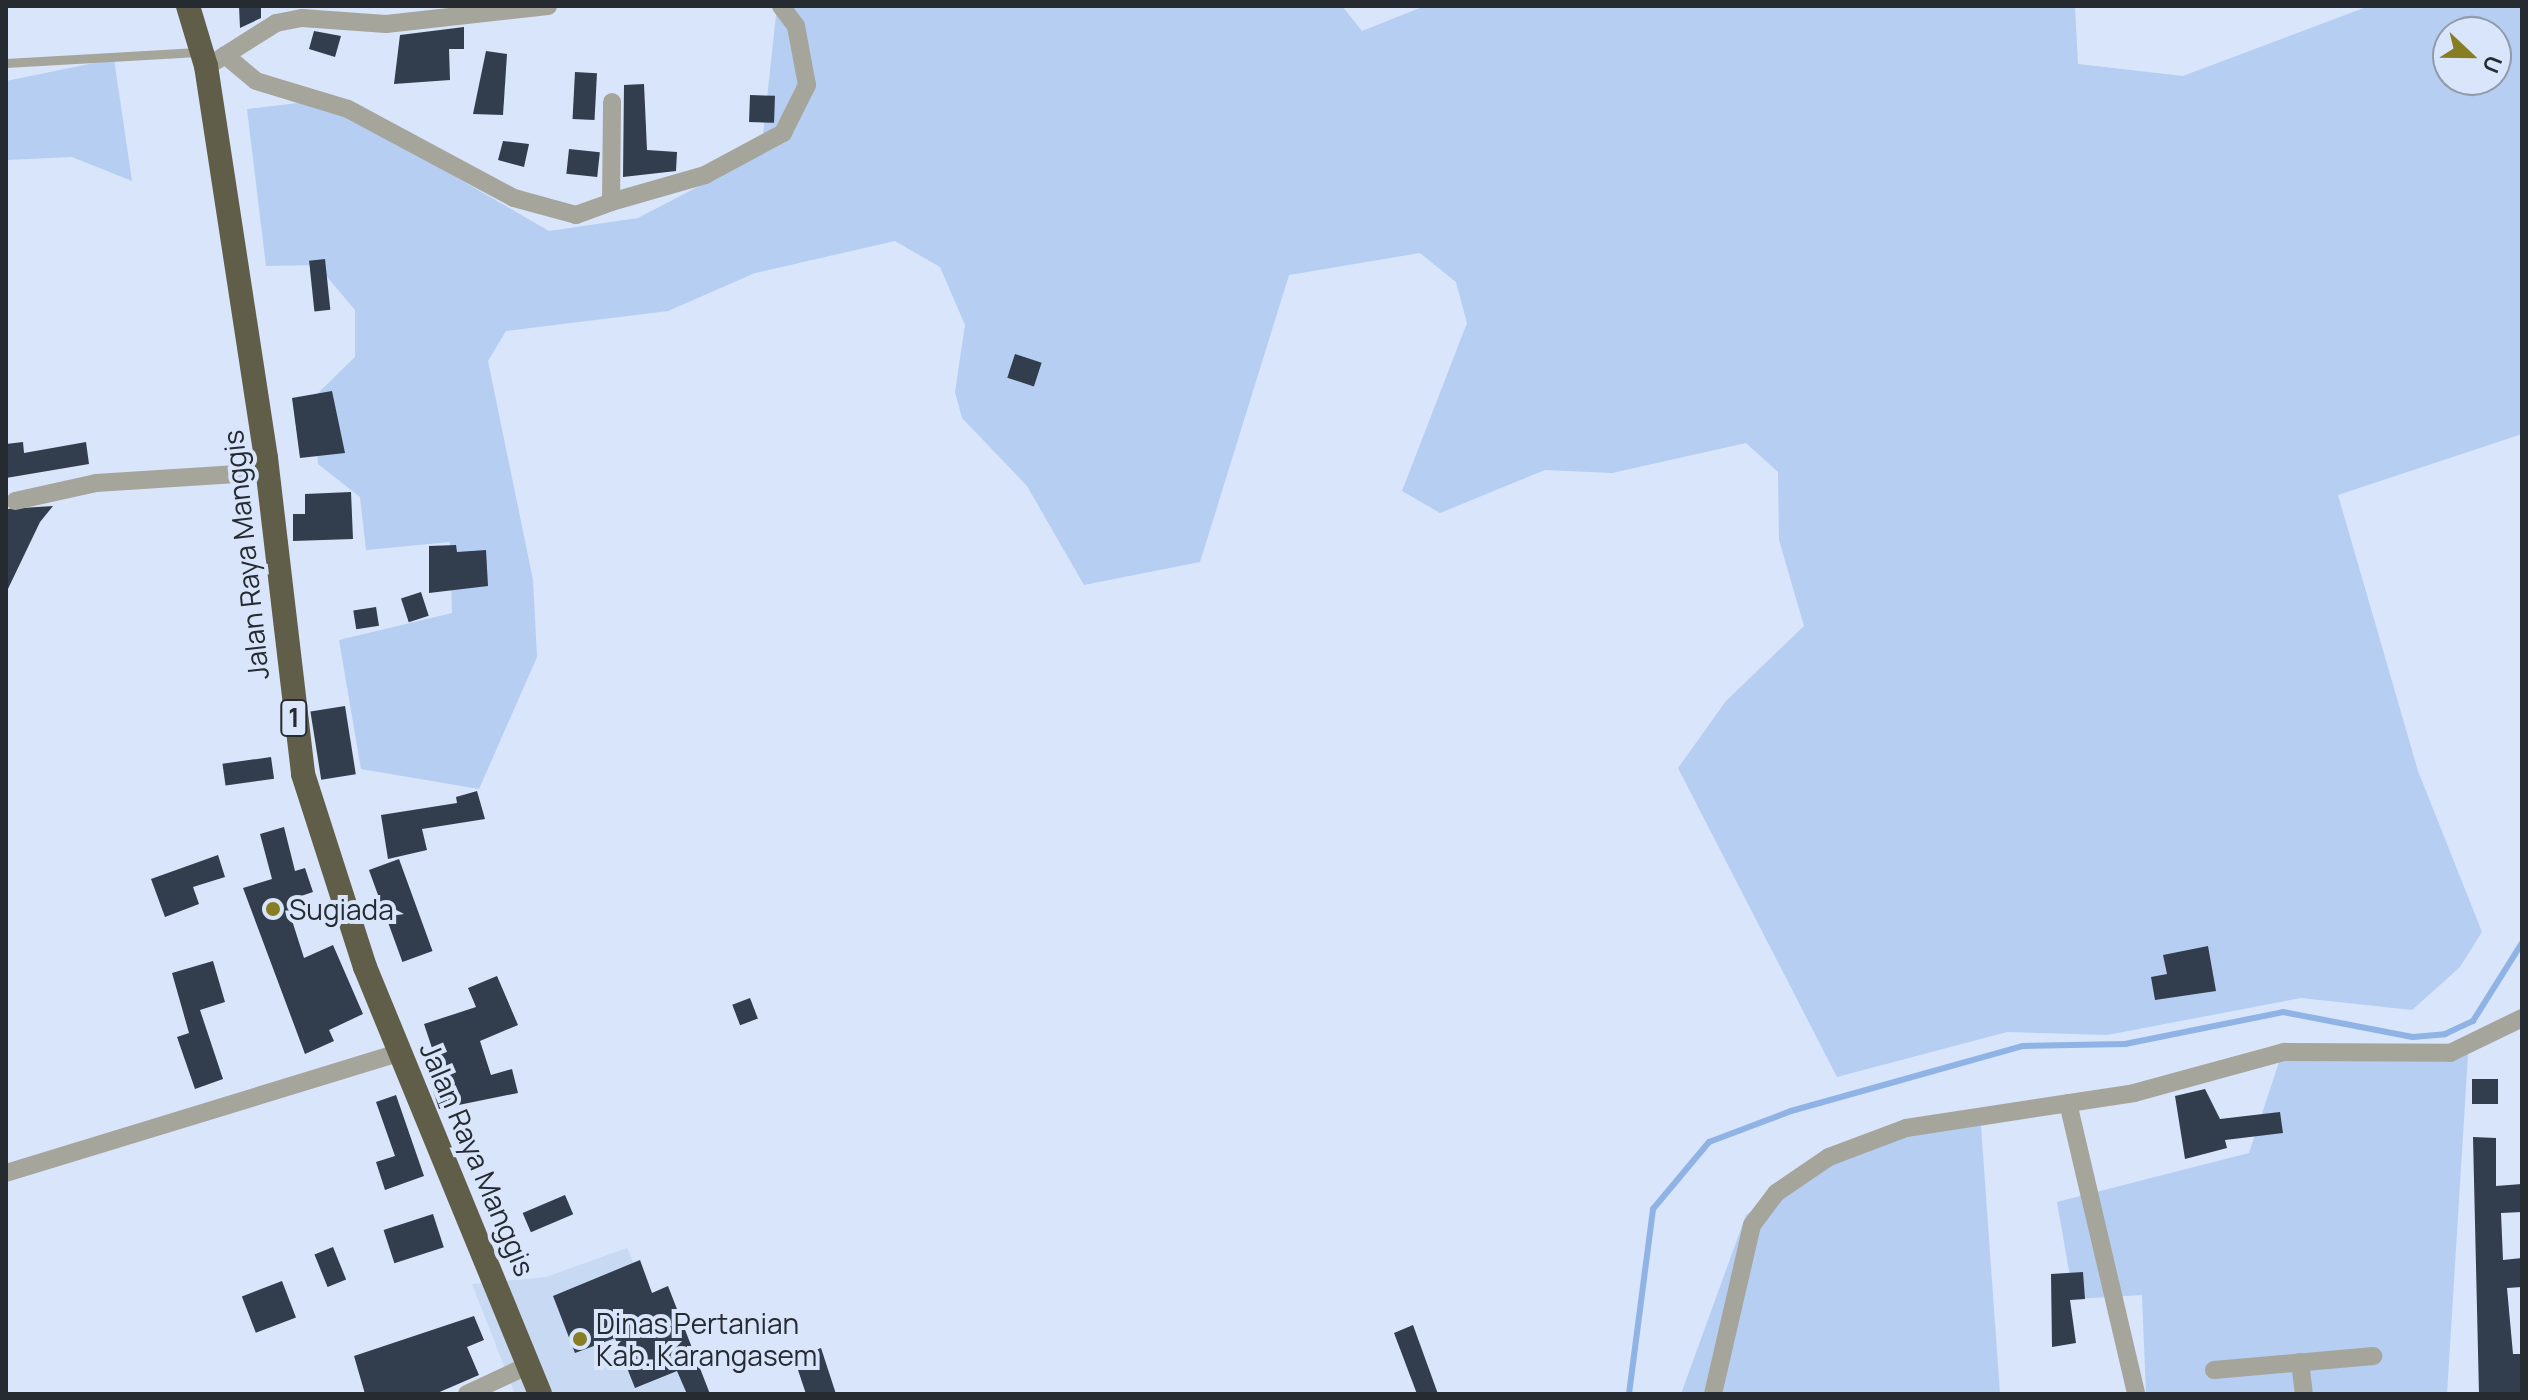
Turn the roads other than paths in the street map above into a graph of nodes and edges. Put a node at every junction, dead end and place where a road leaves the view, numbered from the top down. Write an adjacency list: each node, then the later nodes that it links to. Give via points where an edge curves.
1 (188, 6): 4 (highway, Jalan Raya Manggis / 1)
2 (548, 6): 4 (street, via 386,24 302,18 276,23)
3 (781, 6): 7 (street, via 796,26 807,85 783,133 705,175)
4 (212, 58): 5 (lane); 7 (street, via 247,77 348,109 514,198 576,215); 8 (highway, Jalan Raya Manggis / 1)
5 (6, 63)
6 (612, 102): 7 (street)
7 (611, 202)
8 (268, 472): 9 (street, via 96,483); 11 (highway, Jalan Raya Manggis / 1, via 303,774 341,903)
9 (15, 501)
10 (2522, 1018): 12 (street, via 2450,1053 2284,1052)
11 (402, 1052): 13 (street); 16 (highway, Jalan Raya Manggis / 1)
12 (2068, 1103): 20 (street, via 1906,1128 1829,1157 1776,1193 1744,1248); 21 (street)
13 (6, 1173)
14 (2373, 1356): 15 (street)
15 (2300, 1362): 17 (street); 22 (street)
16 (529, 1365): 18 (street); 19 (highway, Jalan Raya Manggis / 1)
17 (2214, 1370)
18 (467, 1394)
19 (540, 1394)
20 (1713, 1394)
21 (2136, 1394)
22 (2304, 1394)

